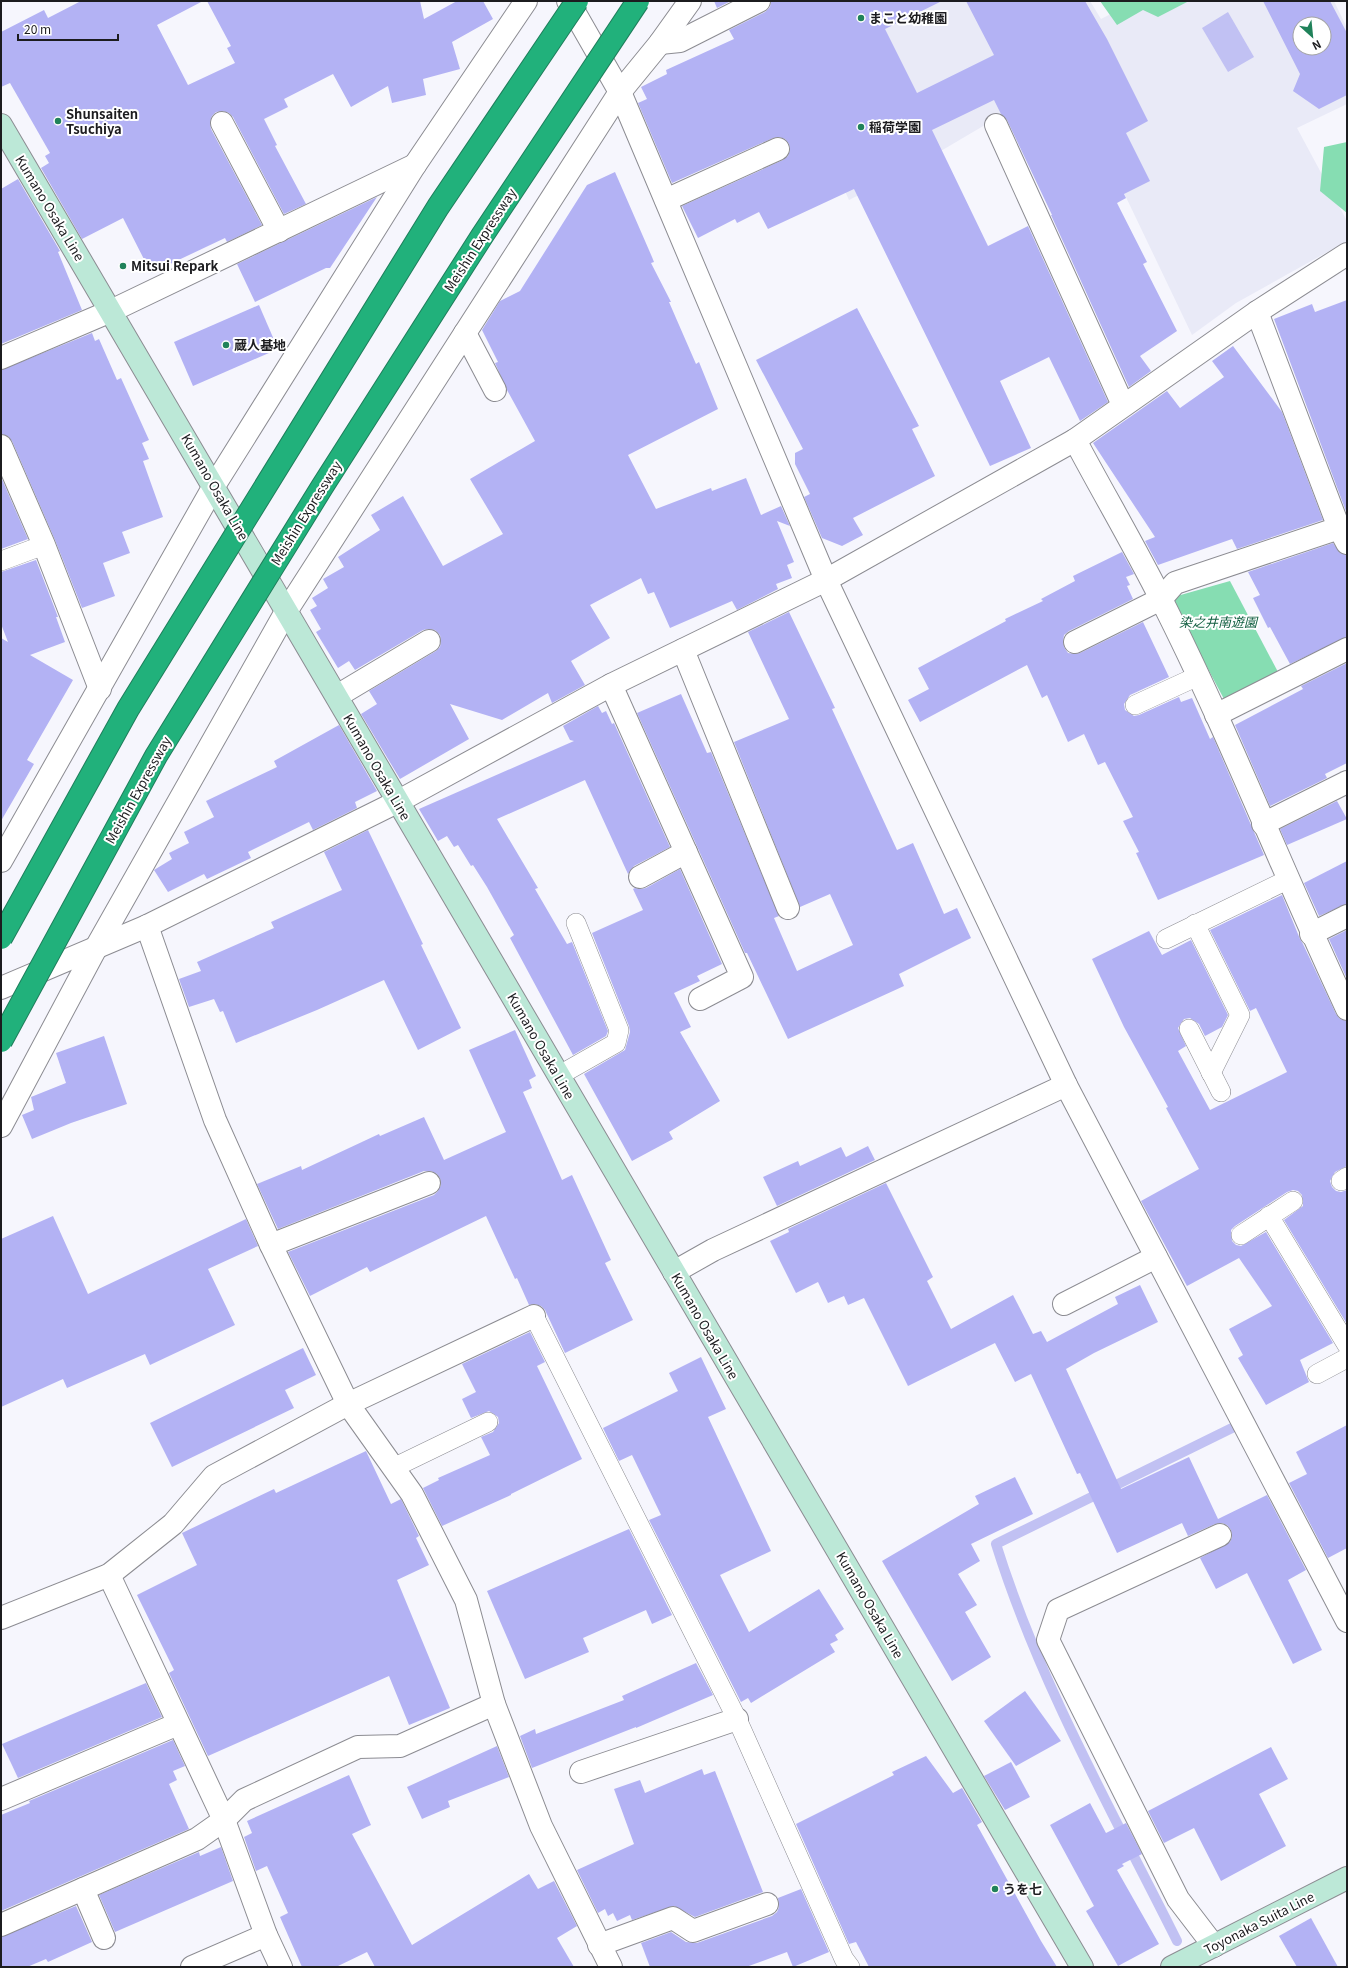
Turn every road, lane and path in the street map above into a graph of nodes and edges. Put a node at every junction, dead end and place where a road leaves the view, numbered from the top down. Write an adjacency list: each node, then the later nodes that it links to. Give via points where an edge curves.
1 (526, 1): 13 (street)
2 (568, 1): 8 (street)
3 (577, 1): 55 (highway, bridge, via 438,207 132,702)
4 (638, 1): 62 (highway, Meishin Expressway, bridge, via 482,236 322,487 160,749)
5 (690, 1): 7 (street)
6 (759, 1): 7 (street, via 680,41)
7 (660, 43): 8 (street)
8 (620, 92): 14 (street); 19 (street)
9 (222, 123): 15 (street)
10 (1, 125): 17 (main road, Kumano Osaka Line)
11 (996, 125): 22 (street)
12 (778, 149): 14 (street)
13 (415, 165): 15 (street); 25 (street)
14 (666, 200): 29 (street)
15 (279, 231): 17 (street)
16 (1347, 254): 18 (street)
17 (111, 311): 20 (street); 25 (main road, Kumano Osaka Line)
18 (1257, 312): 22 (street); 26 (street)
19 (465, 333): 21 (street); 31 (street)
20 (1, 358)
21 (495, 390)
22 (1123, 405): 23 (street)
23 (1075, 440): 29 (street); 30 (street)
24 (1, 446): 27 (street)
25 (214, 486): 31 (main road, Kumano Osaka Line); 38 (street)
26 (1343, 536): 30 (street, via 1175,583)
27 (44, 545): 28 (lane); 38 (street)
28 (1, 561)
29 (826, 580): 35 (street); 65 (street)
30 (1161, 599): 33 (street); 36 (street)
31 (287, 610): 39 (main road, Kumano Osaka Line); 57 (street)
32 (429, 640): 39 (street)
33 (1075, 642)
34 (1347, 649): 41 (street)
35 (683, 650): 37 (street); 49 (street)
36 (1198, 676): 40 (lane); 41 (street)
37 (611, 685): 43 (street); 45 (street)
38 (100, 689): 46 (street)
39 (336, 696): 43 (main road, Kumano Osaka Line)
40 (1135, 705)
41 (1216, 715): 44 (street)
42 (1347, 782): 44 (street)
43 (397, 802): 53 (street); 64 (main road, Kumano Osaka Line)
44 (1263, 824): 48 (street)
45 (686, 852): 47 (street); 59 (street, via 742,977)
46 (1, 861)
47 (640, 877)
48 (1288, 880): 52 (lane); 54 (street)
49 (788, 908)
50 (1347, 916): 54 (street)
51 (576, 923): 64 (lane, via 619,1030 616,1043)
52 (1195, 924): 56 (lane); 63 (lane, via 1240,1015)
53 (147, 926): 57 (street); 72 (street, via 215,1120)
54 (1311, 934): 60 (street)
55 (1, 938)
56 (1166, 939)
57 (97, 946): 58 (street); 67 (street)
58 (1, 988)
59 (700, 999)
60 (1347, 1009)
61 (1188, 1029): 63 (lane)
62 (1, 1042)
63 (1211, 1073): 66 (lane)
64 (558, 1076): 74 (main road, Kumano Osaka Line)
65 (1066, 1085): 73 (street); 74 (street, via 713,1250)
66 (1221, 1092)
67 (1, 1126)
68 (429, 1183): 72 (street)
69 (1293, 1201): 70 (lane)
70 (1269, 1216): 71 (lane); 77 (lane)
71 (1241, 1235)
72 (271, 1244): 80 (street)
73 (1156, 1257): 75 (street); 86 (street)
74 (674, 1272): 105 (main road, Kumano Osaka Line)
75 (1064, 1304)
76 (534, 1316): 80 (street); 88 (lane)
77 (1347, 1345)
78 (1347, 1358): 79 (lane)
79 (1317, 1374)
80 (348, 1404): 82 (street); 84 (street, via 214,1476 173,1524)
81 (488, 1422): 82 (lane)
82 (393, 1468): 87 (street, via 412,1494 466,1600)
83 (1220, 1535): 100 (street, via 1058,1610 1048,1640 1178,1899)
84 (109, 1575): 85 (street); 89 (street)
85 (1, 1618)
86 (1347, 1622)
87 (494, 1704): 92 (street, via 400,1746 358,1747 244,1800); 99 (street, via 541,1826)
88 (737, 1718): 90 (street); 104 (lane, via 808,1882)
89 (178, 1724): 91 (street); 92 (street)
90 (581, 1772)
91 (1, 1799)
92 (224, 1820): 94 (street, via 197,1839); 97 (street)
93 (1347, 1878): 100 (main road, Toyonaka Suita Line)
94 (83, 1889): 96 (street); 98 (street)
95 (767, 1904): 99 (street, via 693,1931 673,1918)
96 (1, 1925)
97 (266, 1934): 101 (street); 102 (street)
98 (104, 1938)
99 (599, 1946): 103 (street)
100 (1214, 1946): 106 (main road, Toyonaka Suita Line)
101 (192, 1967)
102 (281, 1967)
103 (611, 1967)
104 (850, 1967)
105 (1082, 1967)
106 (1172, 1967)

